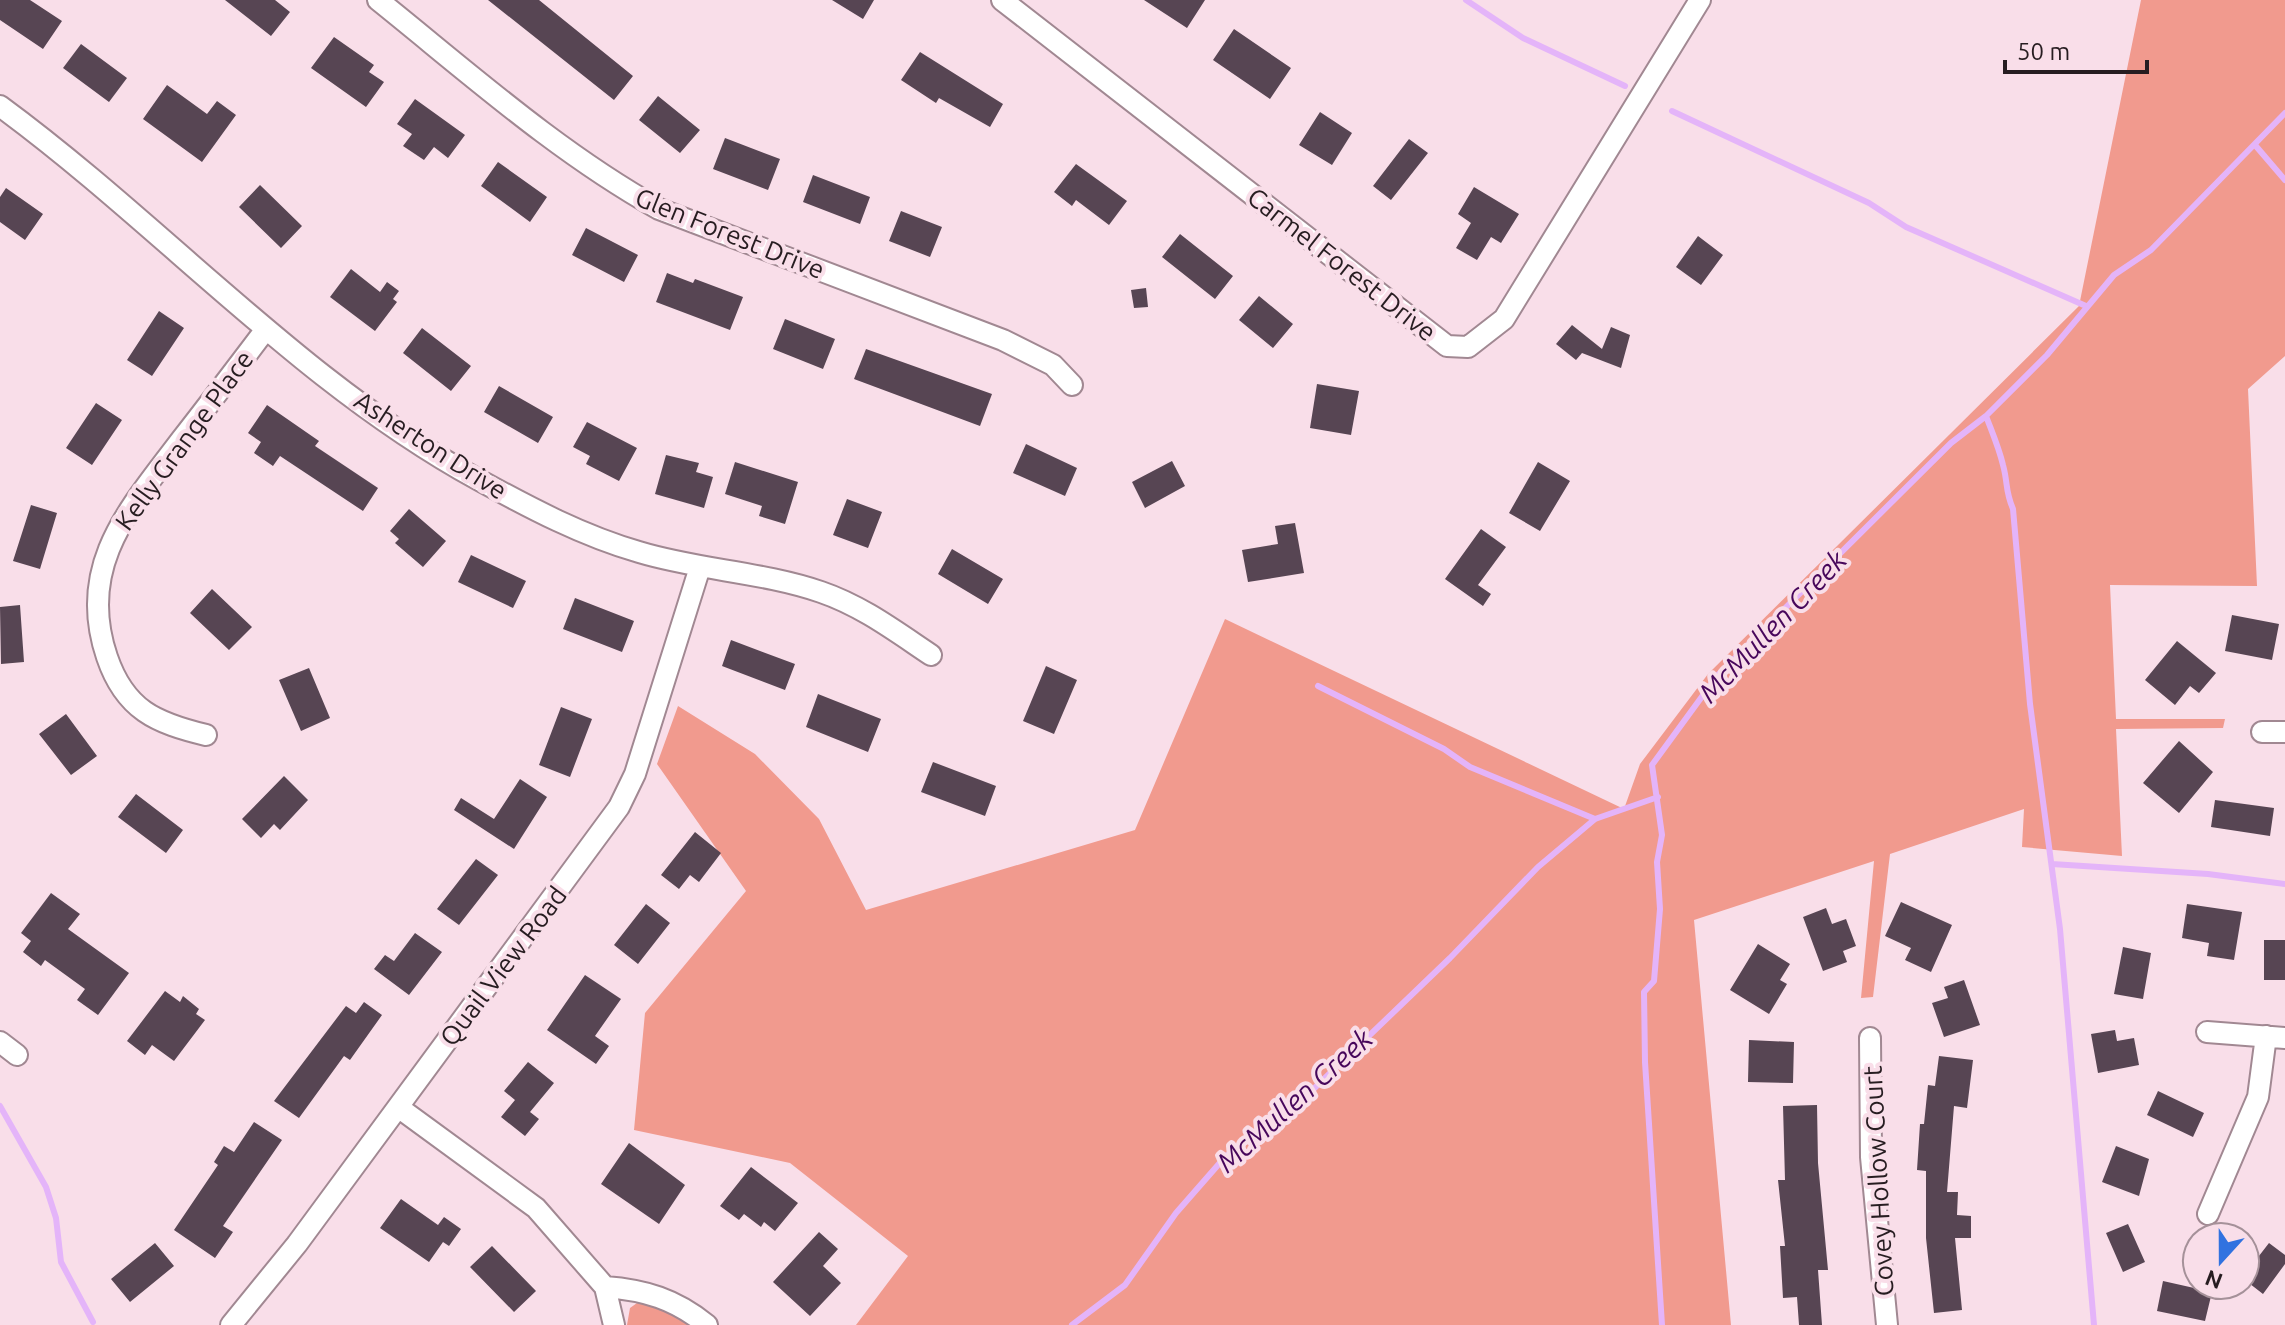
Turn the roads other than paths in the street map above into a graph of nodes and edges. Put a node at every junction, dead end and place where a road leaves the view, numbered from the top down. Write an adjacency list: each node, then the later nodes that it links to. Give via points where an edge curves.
1 (378, 0): 6 (street, Glen Forest Drive, via 566,151 659,209 1003,340 1053,365)
2 (1002, 0): 3 (street, Carmel Forest Drive, via 1447,346 1468,347 1504,319)
3 (1700, 0)
4 (0, 106): 5 (street, Asherton Drive, via 110,191)
5 (266, 329): 7 (street, Asherton Drive, via 476,479 620,546); 11 (street, Kelly Grange Place, via 127,512 101,571 101,639 129,697 160,723)
6 (1072, 385)
7 (700, 567): 8 (street, Asherton Drive, via 819,591 866,612); 17 (street, Quail View Road, via 635,774 619,807)
8 (931, 655)
9 (2262, 732): 10 (street)
10 (2285, 732)
11 (206, 735)
12 (2207, 1032): 13 (street)
13 (2276, 1037): 18 (street, via 2258,1097)
14 (1870, 1038): 23 (street, Covey Hollow Court, via 1871,1157)
15 (0, 1042): 16 (street)
16 (17, 1055)
17 (398, 1107): 19 (street, via 536,1208); 20 (street, Quail View Road)
18 (2208, 1214)
19 (605, 1287): 21 (street); 22 (street, via 670,1299)
20 (231, 1325)
21 (614, 1325)
22 (707, 1325)
23 (1887, 1325)

